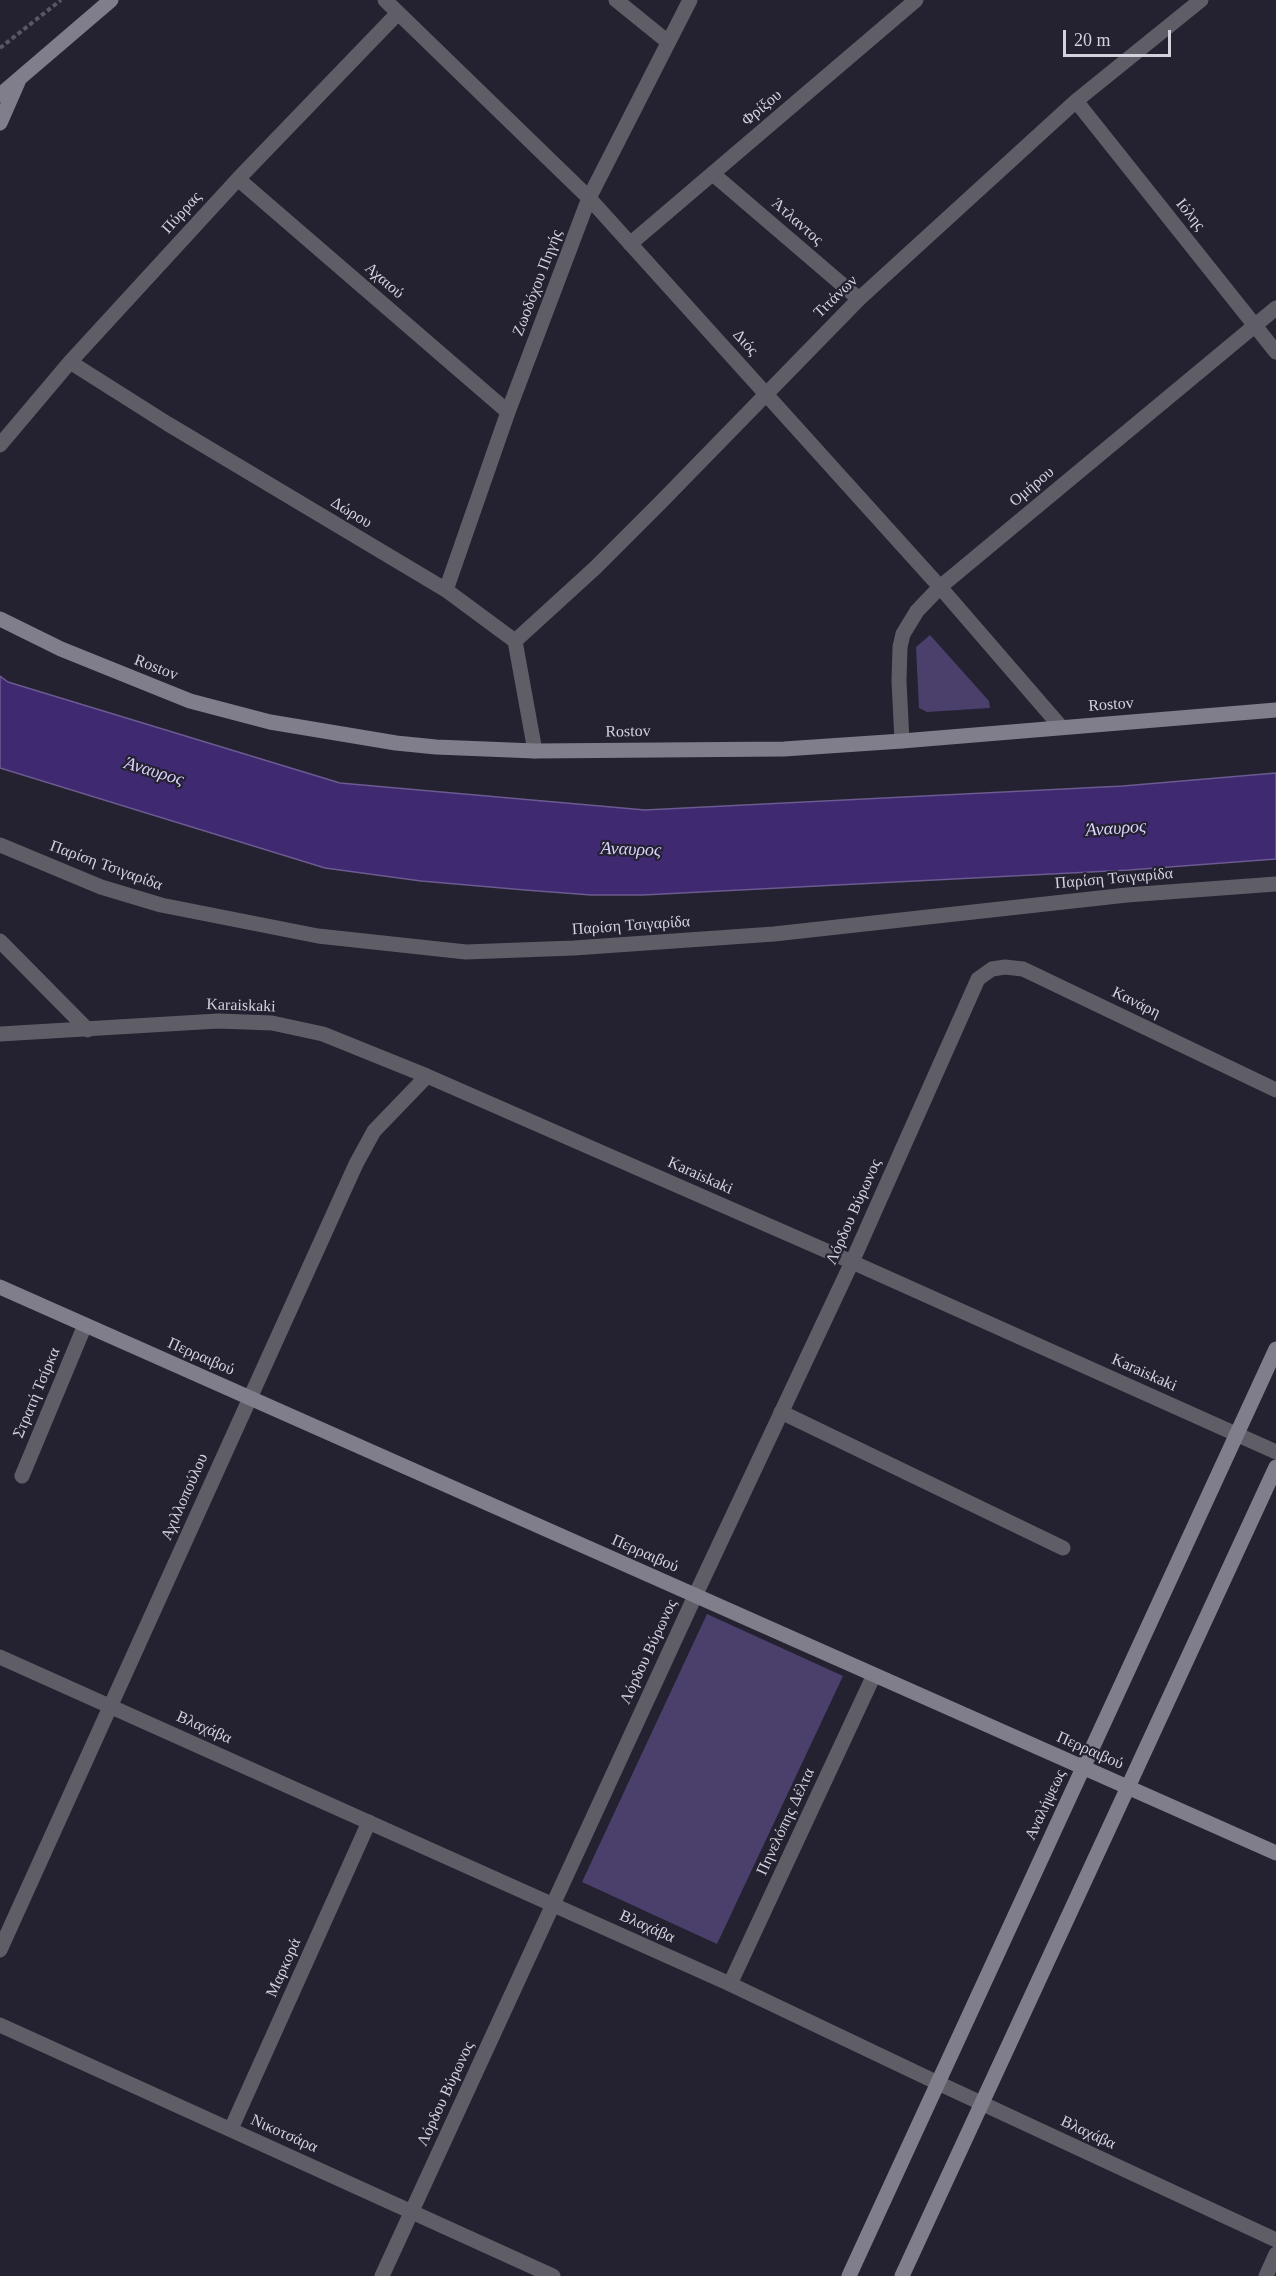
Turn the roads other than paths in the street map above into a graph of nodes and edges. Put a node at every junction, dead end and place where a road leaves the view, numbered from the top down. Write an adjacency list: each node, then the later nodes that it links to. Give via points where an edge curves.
1 (111, 0): 9 (street)
2 (385, 0): 7 (street, Διός)
3 (616, 0): 8 (street)
4 (690, 0): 8 (street, Ζωοδόχου Πηγής)
5 (916, 0): 13 (street, Φρίξου)
6 (1201, 0): 11 (street, Τιτάνων)
7 (398, 13): 14 (street, Πύρρας); 15 (street, Διός)
8 (668, 42): 15 (street, Ζωοδόχου Πηγής)
9 (20, 78): 10 (street); 12 (street)
10 (0, 95)
11 (1076, 101): 17 (street, Τιτάνων); 19 (street, Ιόλης)
12 (0, 123)
13 (713, 174): 16 (street, Φρίξου); 17 (street, Άτλαντος)
14 (237, 179): 21 (street, Πύρρας); 23 (street, Αχαιού)
15 (589, 198): 16 (street, Διός); 23 (street, Ζωοδόχου Πηγής)
16 (630, 244): 22 (street, Διός)
17 (859, 299): 22 (street, Τιτάνων)
18 (1276, 308): 19 (street, Ομήρου)
19 (1255, 325): 20 (street, Ιόλης); 25 (street, Ομήρου)
20 (1276, 352)
21 (70, 362): 24 (street, Πύρρας); 26 (street, Δώρου)
22 (766, 395): 25 (street, Διός); 28 (street, Τιτάνων, via 595,568)
23 (508, 411): 26 (street, Ζωοδόχου Πηγής)
24 (0, 445)
25 (940, 587): 30 (street, Διός); 31 (street, Ομήρου, via 911,617 901,641 898,667)
26 (446, 590): 28 (street, Δώρου)
27 (0, 619): 32 (street, Rostov, via 61,650 180,697 270,722 396,743)
28 (515, 641): 32 (street)
29 (1276, 710): 30 (street, Rostov)
30 (1061, 727): 31 (street, Rostov)
31 (902, 741): 32 (street, Rostov, via 784,749)
32 (535, 751)
33 (0, 845): 34 (street, Παρίση Τσιγαρίδα, via 101,887 161,905 318,936 466,952 774,934 1127,895)
34 (1276, 884)
35 (0, 941): 37 (street)
36 (978, 978): 40 (street, Κανάρη, via 992,969 1023,969); 41 (street, Λόρδου Βύρωνος)
37 (88, 1030): 38 (street, Karaiskaki); 39 (street, Karaiskaki, via 218,1022 272,1023 323,1034)
38 (0, 1034)
39 (427, 1076): 41 (street, Karaiskaki); 45 (street, Αχιλλοπούλου, via 374,1131)
40 (1276, 1090)
41 (852, 1262): 46 (street, Λόρδου Βύρωνος); 47 (street, Karaiskaki)
42 (0, 1287): 43 (street, Περραιβού)
43 (85, 1325): 45 (street, Περραιβού); 50 (street, Στρατή Τσίρκα)
44 (1276, 1349): 47 (street, Αναλήψεως)
45 (249, 1398): 52 (street, Περραιβού); 55 (street, Αχιλλοπούλου)
46 (781, 1412): 51 (street); 52 (street, Λόρδου Βύρωνος)
47 (1236, 1434): 48 (street, Karaiskaki); 56 (street, Αναλήψεως)
48 (1276, 1452)
49 (1276, 1467): 57 (street)
50 (22, 1476)
51 (1063, 1548)
52 (695, 1596): 54 (street, Περραιβού); 60 (street, Λόρδου Βύρωνος)
53 (0, 1658): 55 (street, Βλαχάβα)
54 (874, 1675): 56 (street, Περραιβού); 62 (street, Πηνελόπης Δέλτα)
55 (110, 1706): 58 (street, Βλαχάβα); 61 (street, Αχιλλοπούλου)
56 (1083, 1767): 57 (street, Περραιβού); 64 (street, Αναλήψεως)
57 (1127, 1787): 59 (street, Περραιβού); 65 (street)
58 (369, 1822): 60 (street, Βλαχάβα); 66 (street, Μαρκορά)
59 (1276, 1853)
60 (552, 1905): 62 (street, Βλαχάβα); 67 (street, Λόρδου Βύρωνος)
61 (0, 1950)
62 (730, 1984): 64 (street, Βλαχάβα)
63 (0, 2025): 66 (street, Νικοτσάρα)
64 (938, 2083): 65 (street, Βλαχάβα); 72 (street, Αναλήψεως)
65 (981, 2104): 68 (street, Βλαχάβα); 73 (street)
66 (231, 2130): 67 (street, Νικοτσάρα)
67 (411, 2211): 70 (street, Λόρδου Βύρωνος); 71 (street, Νικοτσάρα)
68 (1276, 2240)
69 (1276, 2254): 74 (street)
70 (382, 2276)
71 (553, 2276)
72 (849, 2276)
73 (902, 2276)
74 (1266, 2276)

